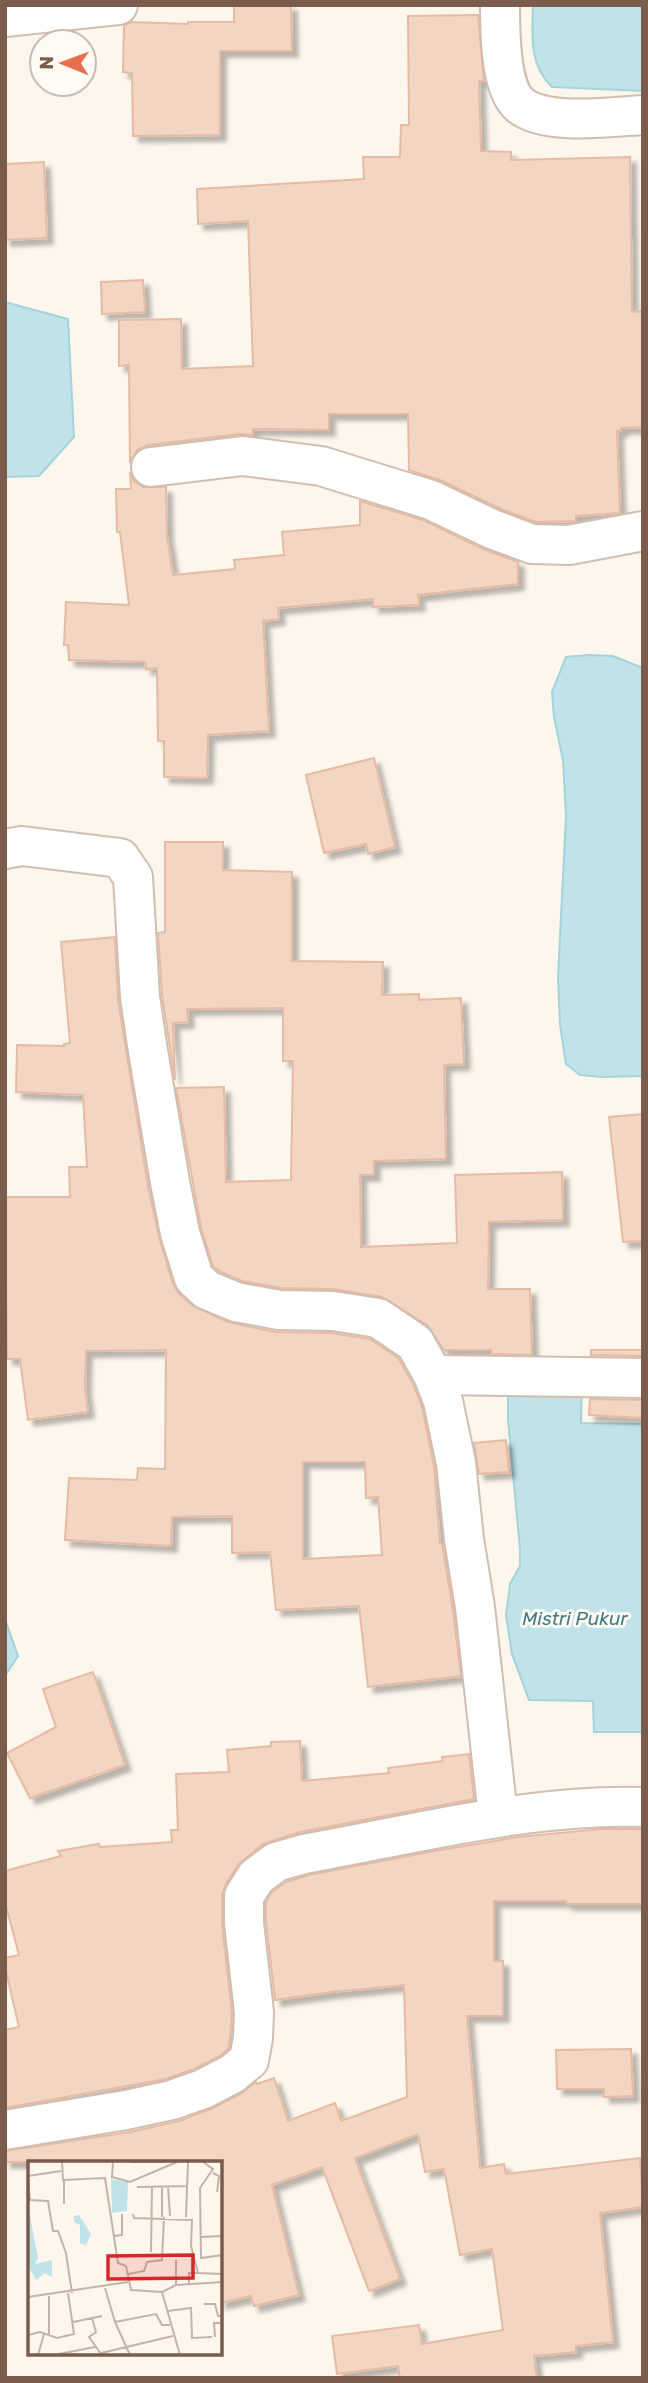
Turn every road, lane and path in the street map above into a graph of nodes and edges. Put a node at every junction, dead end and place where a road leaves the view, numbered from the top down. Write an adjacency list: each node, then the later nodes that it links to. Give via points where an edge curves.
1 (118, 5): 3 (street)
2 (500, 5): 4 (street, via 505,76 518,104 537,114 568,118)
3 (5, 17)
4 (643, 115)
5 (152, 467): 6 (street, via 243,456 321,466 431,500 532,544 569,545)
6 (643, 530)
7 (5, 849): 8 (street, via 22,846 120,858 134,877 140,997 148,1051 180,1233 194,1278 207,1290 236,1302 378,1318 415,1343)
8 (433, 1375): 9 (street); 11 (street, via 456,1463)
9 (643, 1378)
10 (643, 1807): 11 (street)
11 (498, 1816): 12 (street, via 276,1862 256,1877 244,1896 254,2012 249,2060 222,2079 172,2099)
12 (5, 2130)

